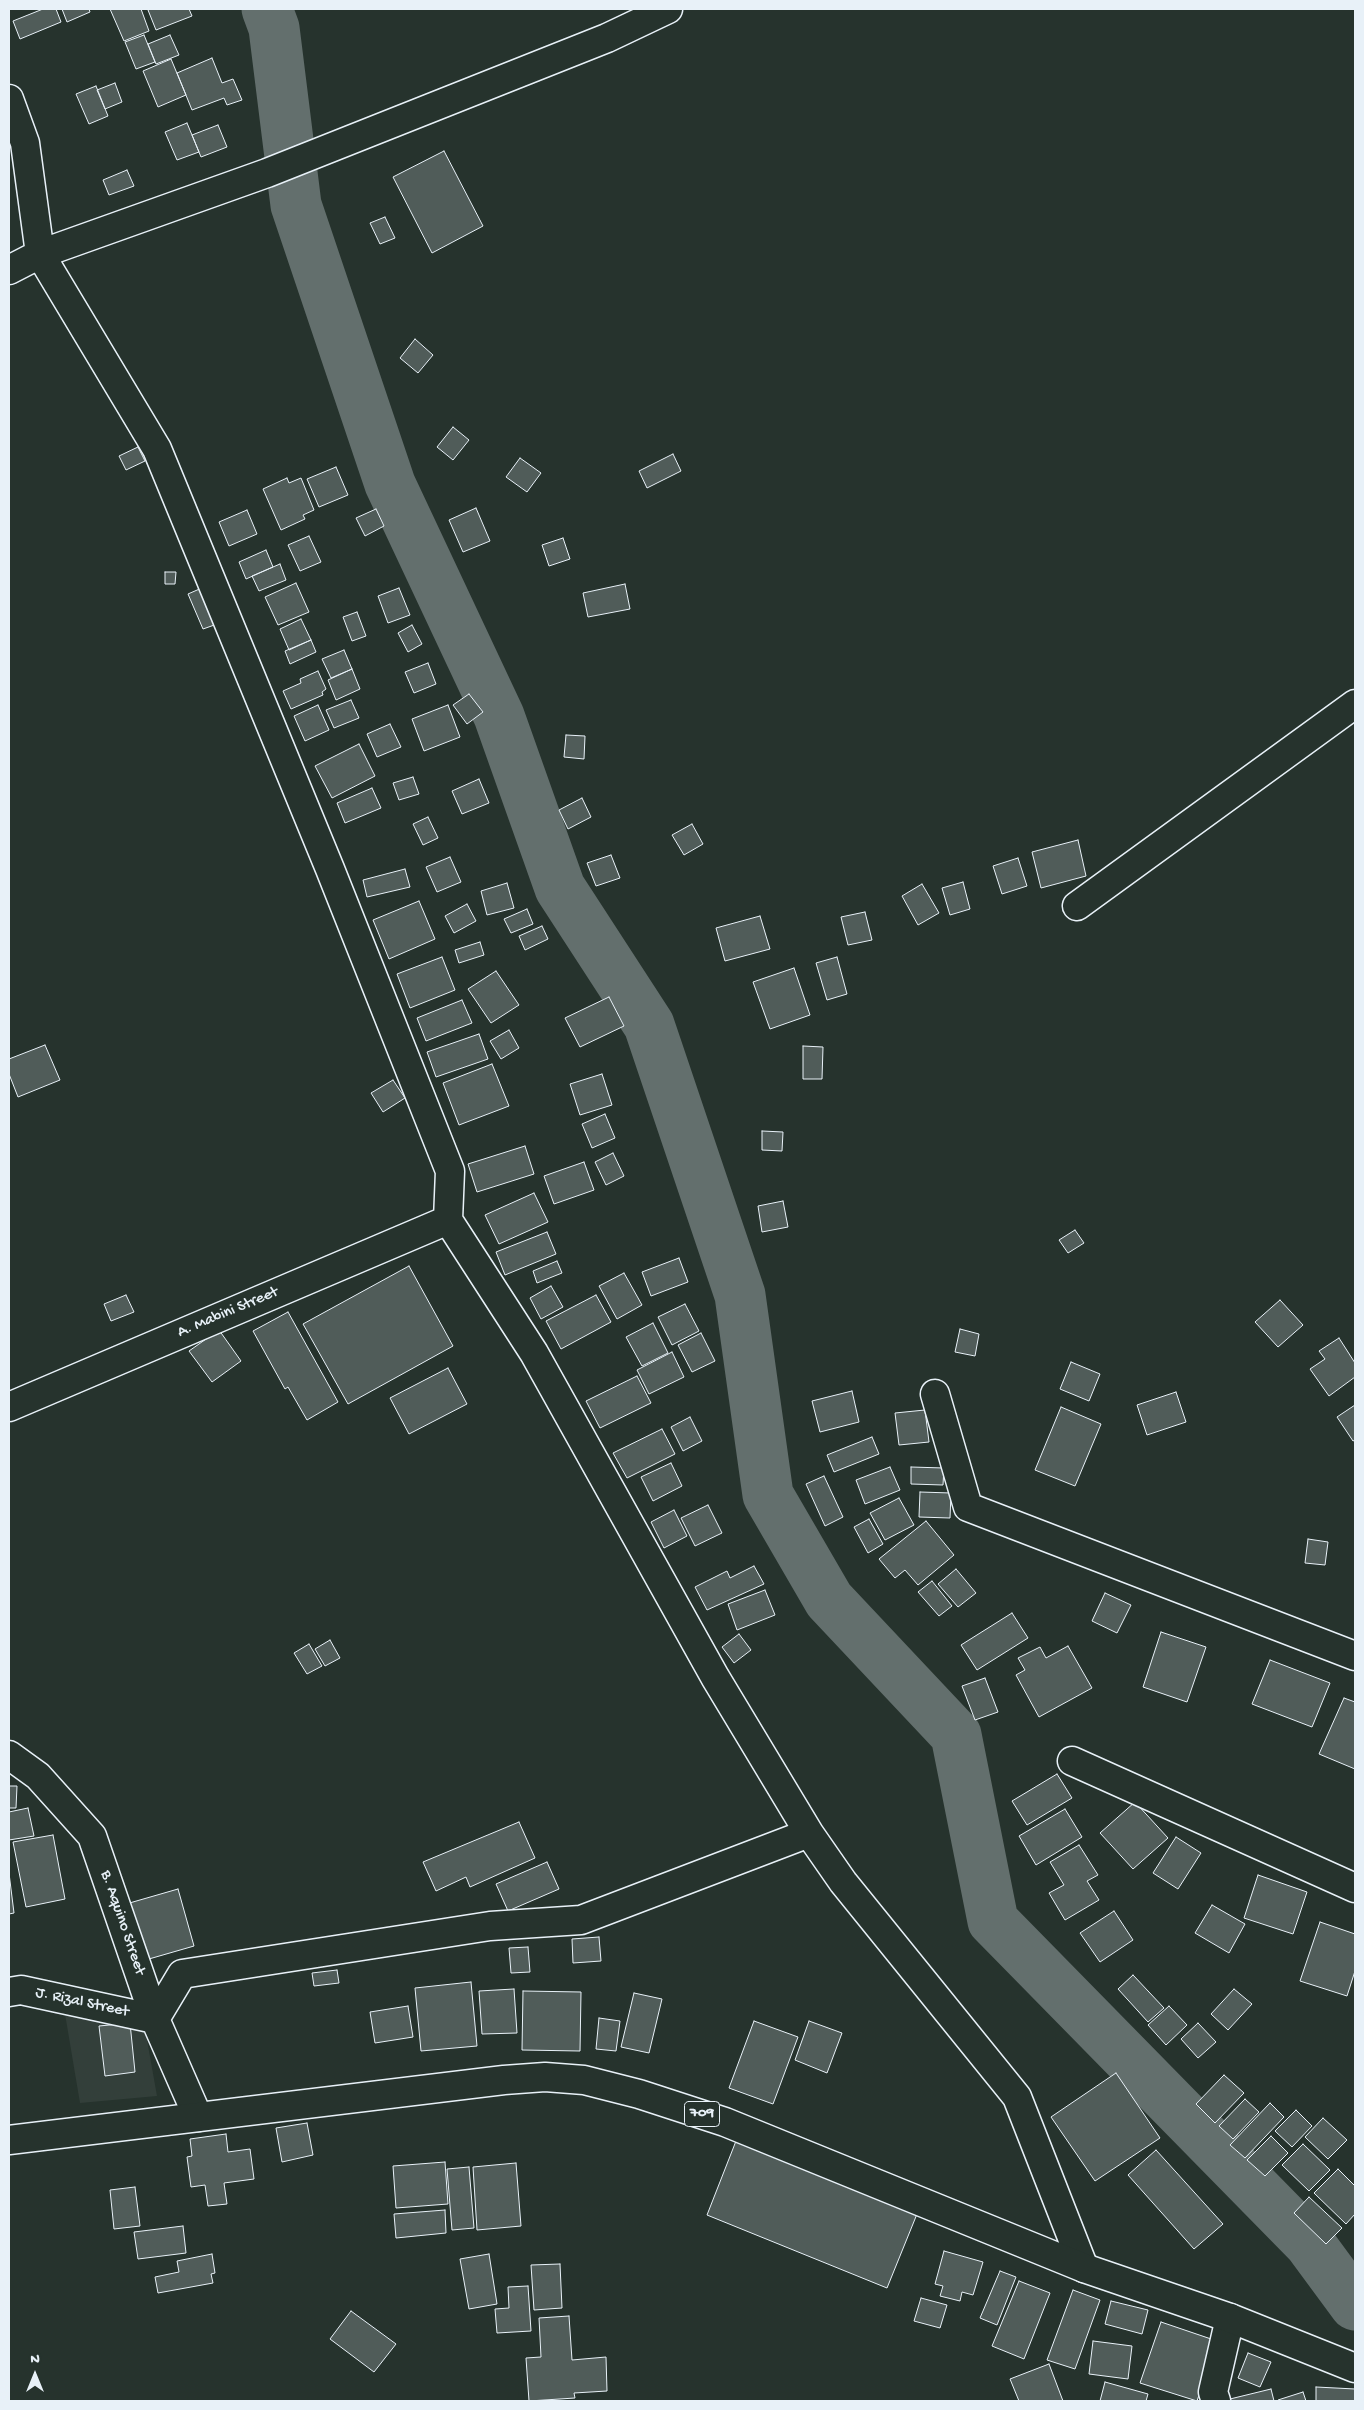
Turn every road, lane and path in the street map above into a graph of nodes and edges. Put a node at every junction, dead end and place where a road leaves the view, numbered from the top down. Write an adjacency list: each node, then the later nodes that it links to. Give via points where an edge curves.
1 (668, 9): 3 (street, via 607,38 267,173)
2 (9, 99): 3 (street, via 26,142)
3 (40, 254): 4 (street); 7 (street, via 157,449 450,1171)
4 (9, 270)
5 (1355, 704): 6 (street)
6 (1077, 906)
7 (448, 1220): 9 (street, A. Mabini Street); 13 (street, via 534,1353 715,1677)
8 (935, 1394): 10 (street, via 968,1507)
9 (9, 1407)
10 (1355, 1656)
11 (9, 1755): 16 (street, B. Aquino Street, via 38,1776 92,1836)
12 (1072, 1761): 14 (street)
13 (810, 1833): 16 (street, via 581,1920 490,1926 182,1974); 19 (street, via 843,1882 1017,2097)
14 (1355, 1888)
15 (9, 1992): 16 (street, J. Rizal Street, via 21,1990)
16 (156, 2019): 17 (street, B. Aquino Street)
17 (198, 2117): 18 (street, 709); 19 (street, 709, via 545,2076 584,2080 725,2122)
18 (9, 2140)
19 (1084, 2268): 20 (street, 709)
20 (1230, 2318): 21 (street, 709); 22 (street, via 1213,2392)
21 (1355, 2368)
22 (1216, 2401)

